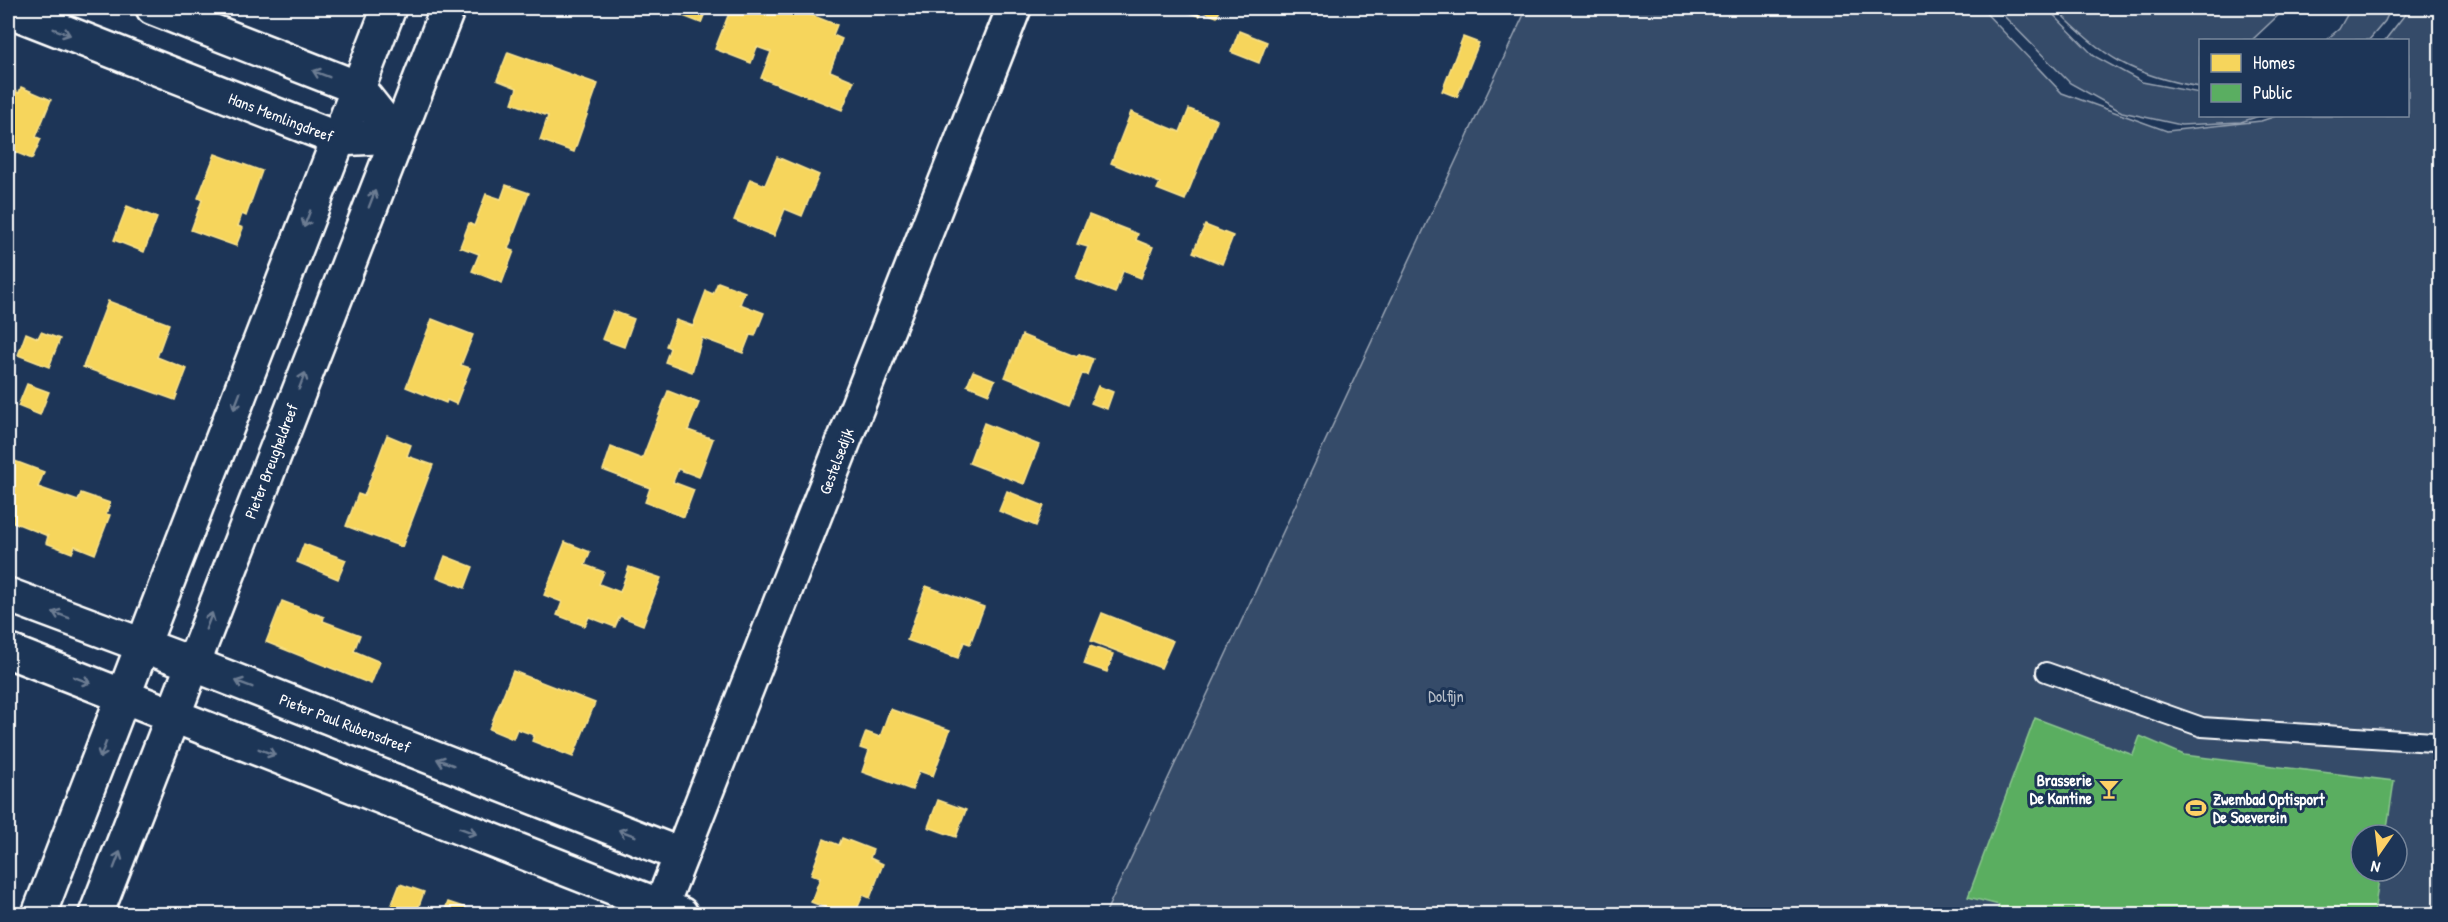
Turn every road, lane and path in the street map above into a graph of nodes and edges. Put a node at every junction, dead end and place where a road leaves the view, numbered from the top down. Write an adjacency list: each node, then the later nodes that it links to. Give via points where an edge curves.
1 (153, 8): 6 (street, one-way to 1)
2 (389, 8): 6 (street)
3 (448, 8): 7 (street, Pieter Breugheldreef)
4 (1014, 8): 17 (street, Gestelsedijk)
5 (8, 10): 8 (street, Hans Memlingdreef, one-way to 8)
6 (358, 88): 7 (street); 8 (street)
7 (396, 136): 8 (street, Hans Memlingdreef); 12 (street, Pieter Breugheldreef, one-way to 7)
8 (338, 139): 10 (street, one-way to 10)
9 (8, 595): 10 (street, Pieter Paul Rubensdreef, one-way to 9)
10 (142, 646): 12 (street, Pieter Paul Rubensdreef); 14 (street)
11 (8, 651): 14 (street, one-way to 14)
12 (193, 664): 15 (street, Pieter Breugheldreef); 17 (street, Pieter Paul Rubensdreef, one-way to 12)
13 (2046, 672): 16 (lane, via 2202,727)
14 (124, 696): 15 (street); 19 (street, one-way to 19)
15 (173, 715): 18 (street, one-way to 18); 20 (street, Pieter Breugheldreef, one-way to 15)
16 (2440, 741)
17 (681, 855): 18 (street, Gestelsedijk)
18 (667, 912)
19 (39, 915)
20 (96, 915)

